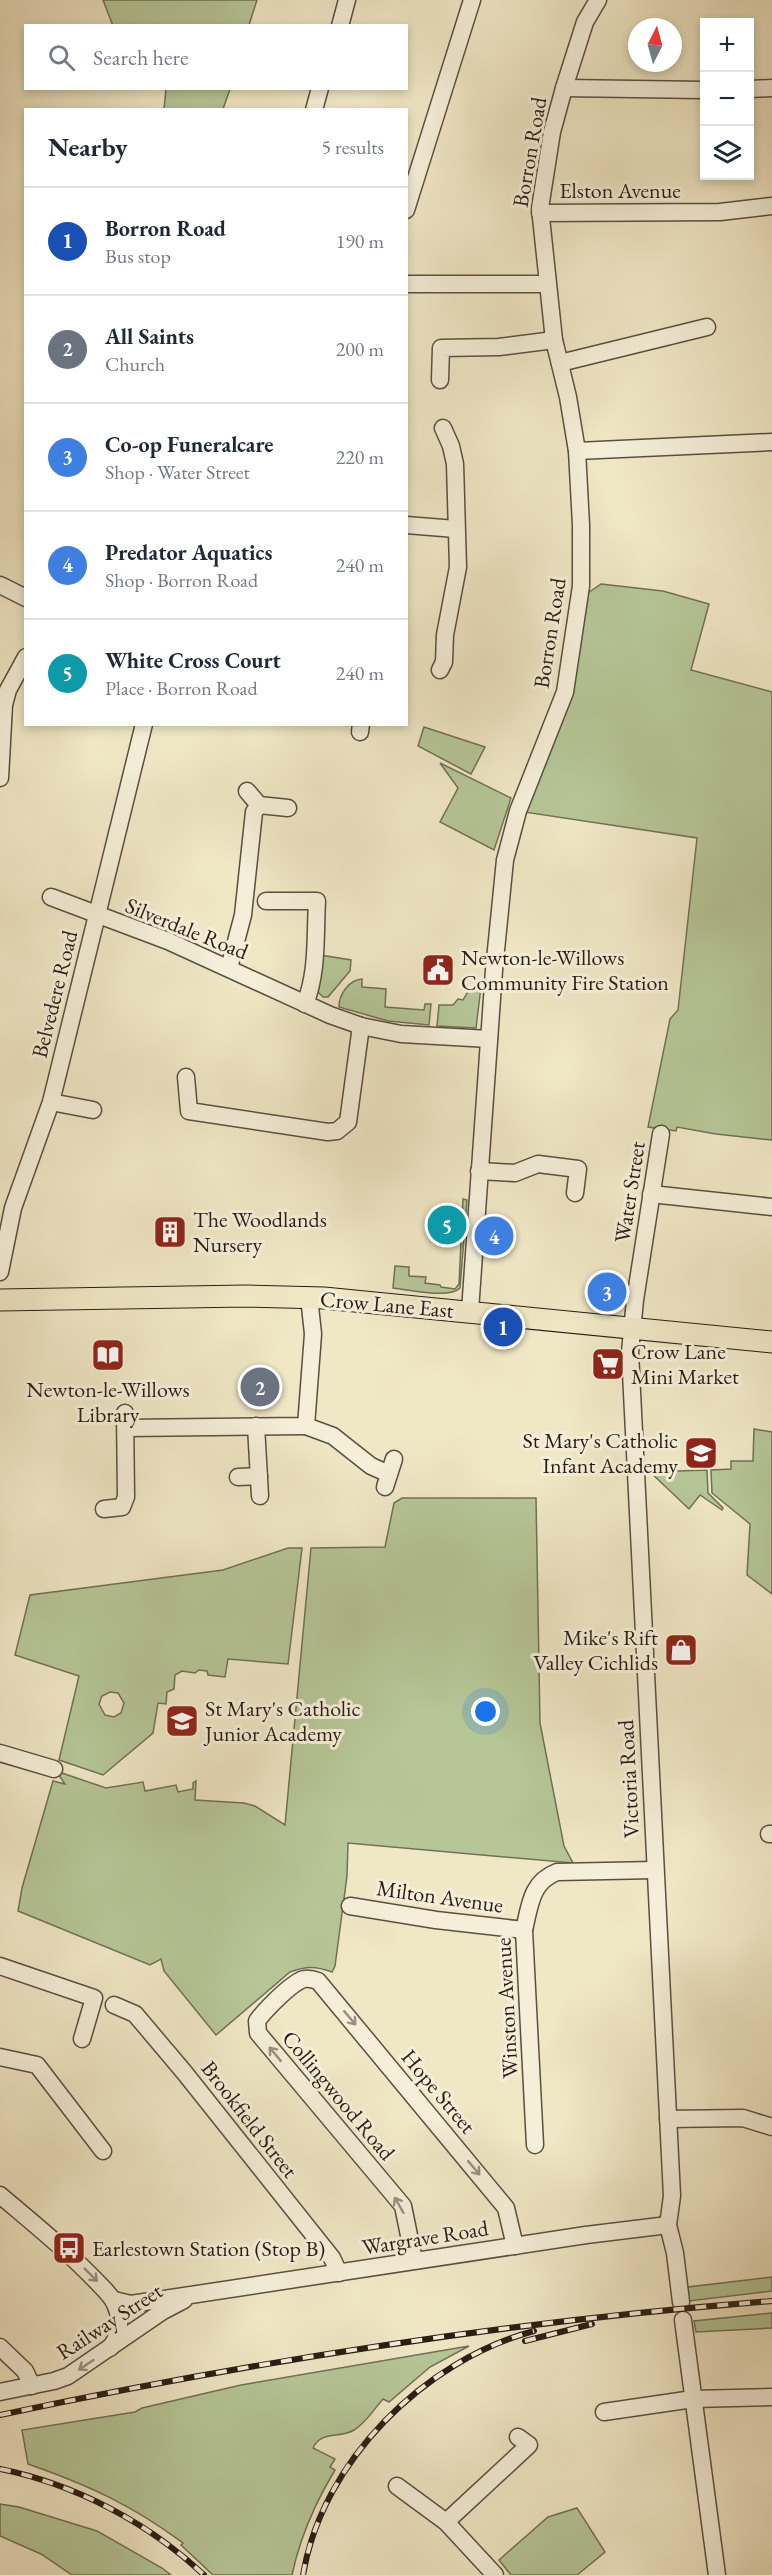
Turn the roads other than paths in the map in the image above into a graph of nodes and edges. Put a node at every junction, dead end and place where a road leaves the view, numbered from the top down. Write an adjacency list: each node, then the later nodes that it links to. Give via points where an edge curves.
1 (348, 0): 4 (street)
2 (472, 0): 11 (street)
3 (598, 0): 5 (street, Borron Road, via 585,22)
4 (341, 24)
5 (564, 88): 9 (street); 13 (street, Borron Road)
6 (772, 88): 7 (street)
7 (754, 89)
8 (319, 90): 10 (street)
9 (700, 90)
10 (315, 108)
11 (408, 204)
12 (772, 206): 13 (street, Elston Avenue, via 720,212)
13 (540, 213): 15 (street, Borron Road)
14 (408, 284): 15 (street)
15 (547, 284): 17 (street, Borron Road)
16 (707, 327): 18 (street)
17 (554, 340): 18 (street, Borron Road); 19 (street, via 499,347 434,348)
18 (560, 363): 22 (street, Borron Road)
19 (440, 380)
20 (443, 428): 24 (street, via 455,464)
21 (772, 442): 22 (street)
22 (577, 451): 40 (street, Borron Road, via 582,574 574,646 565,692 518,811 505,860)
23 (408, 525): 24 (street)
24 (456, 529): 28 (street, via 457,581)
25 (0, 585): 26 (street)
26 (23, 591)
27 (24, 661): 30 (street, via 4,705)
28 (440, 670)
29 (144, 726): 36 (street, Belvedere Road)
30 (0, 778)
31 (247, 791): 32 (street)
32 (259, 805): 33 (street); 37 (street, via 254,812 243,915)
33 (288, 808)
34 (51, 897): 36 (street, Silverdale Road)
35 (267, 901): 38 (street, via 317,901 314,965)
36 (97, 915): 37 (street, Silverdale Road); 42 (street, Belvedere Road)
37 (229, 968): 38 (street, Silverdale Road)
38 (305, 1004): 39 (street, Silverdale Road)
39 (361, 1026): 40 (street, Silverdale Road, via 401,1034); 41 (street, via 348,1122 337,1131 188,1119)
40 (489, 1039): 45 (street, Borron Road)
41 (186, 1077)
42 (51, 1102): 43 (street); 49 (street, Belvedere Road, via 13,1208)
43 (93, 1110)
44 (661, 1134): 47 (street, Water Street)
45 (479, 1171): 46 (street, via 514,1173 538,1164 585,1170); 52 (street, Borron Road)
46 (575, 1193)
47 (651, 1194): 48 (street); 53 (street, Water Street)
48 (772, 1207)
49 (0, 1272)
50 (309, 1297): 51 (main road, Crow Lane East); 52 (main road, Crow Lane East); 56 (street, via 313,1334)
51 (0, 1300)
52 (470, 1311): 53 (main road, Crow Lane East)
53 (631, 1329): 54 (main road, Crow Lane East); 64 (street, Victoria Road)
54 (772, 1342)
55 (256, 1426): 56 (street); 58 (street); 61 (street, via 125,1421 126,1497 122,1507)
56 (306, 1426): 57 (street, via 333,1437 371,1466)
57 (390, 1473)
58 (259, 1476): 59 (street); 60 (street)
59 (238, 1477)
60 (260, 1496)
61 (104, 1509)
62 (0, 1753): 63 (street)
63 (54, 1768)
64 (655, 1870): 66 (street, Winston Avenue, via 557,1872 546,1876 531,1898); 72 (street, Victoria Road)
65 (351, 1906): 66 (street, Milton Avenue)
66 (524, 1930): 74 (street, Winston Avenue)
67 (0, 1966): 69 (street, Brookfield Street)
68 (309, 1978): 78 (street, Hope Street, one-way to 78, via 318,1981 507,2208); 79 (street, Collingwood Road, one-way to 68, via 403,2206 258,2033 257,2021 264,2012 301,1980)
69 (104, 2002): 70 (street); 80 (street, Brookfield Street, via 135,2014 332,2258)
70 (82, 2039)
71 (0, 2057): 75 (street, via 37,2065)
72 (668, 2119): 73 (street, via 743,2118); 77 (street, Victoria Road, via 672,2204)
73 (772, 2127)
74 (535, 2145)
75 (103, 2151)
76 (0, 2195): 82 (street, one-way to 82)
77 (668, 2225): 78 (street, Wargrave Road); 83 (street)
78 (515, 2246): 79 (street, Wargrave Road)
79 (414, 2260): 80 (street, Wargrave Road)
80 (339, 2273): 81 (street, Wargrave Road)
81 (207, 2292): 82 (street, Wargrave Road, via 131,2304); 86 (street, Railway Street, via 172,2306)
82 (114, 2300): 86 (street, via 119,2327)
83 (681, 2302)
84 (683, 2320): 90 (street)
85 (0, 2347): 87 (street, via 25,2371)
86 (110, 2348): 87 (street, Railway Street, one-way to 87, via 68,2376)
87 (32, 2386): 88 (street, Railway Street)
88 (0, 2392)
89 (772, 2397): 90 (street)
90 (693, 2399): 91 (street); 96 (street)
91 (604, 2412)
92 (530, 2439): 94 (street)
93 (397, 2487): 94 (street)
94 (446, 2522): 95 (street)
95 (495, 2575)
96 (717, 2575)

